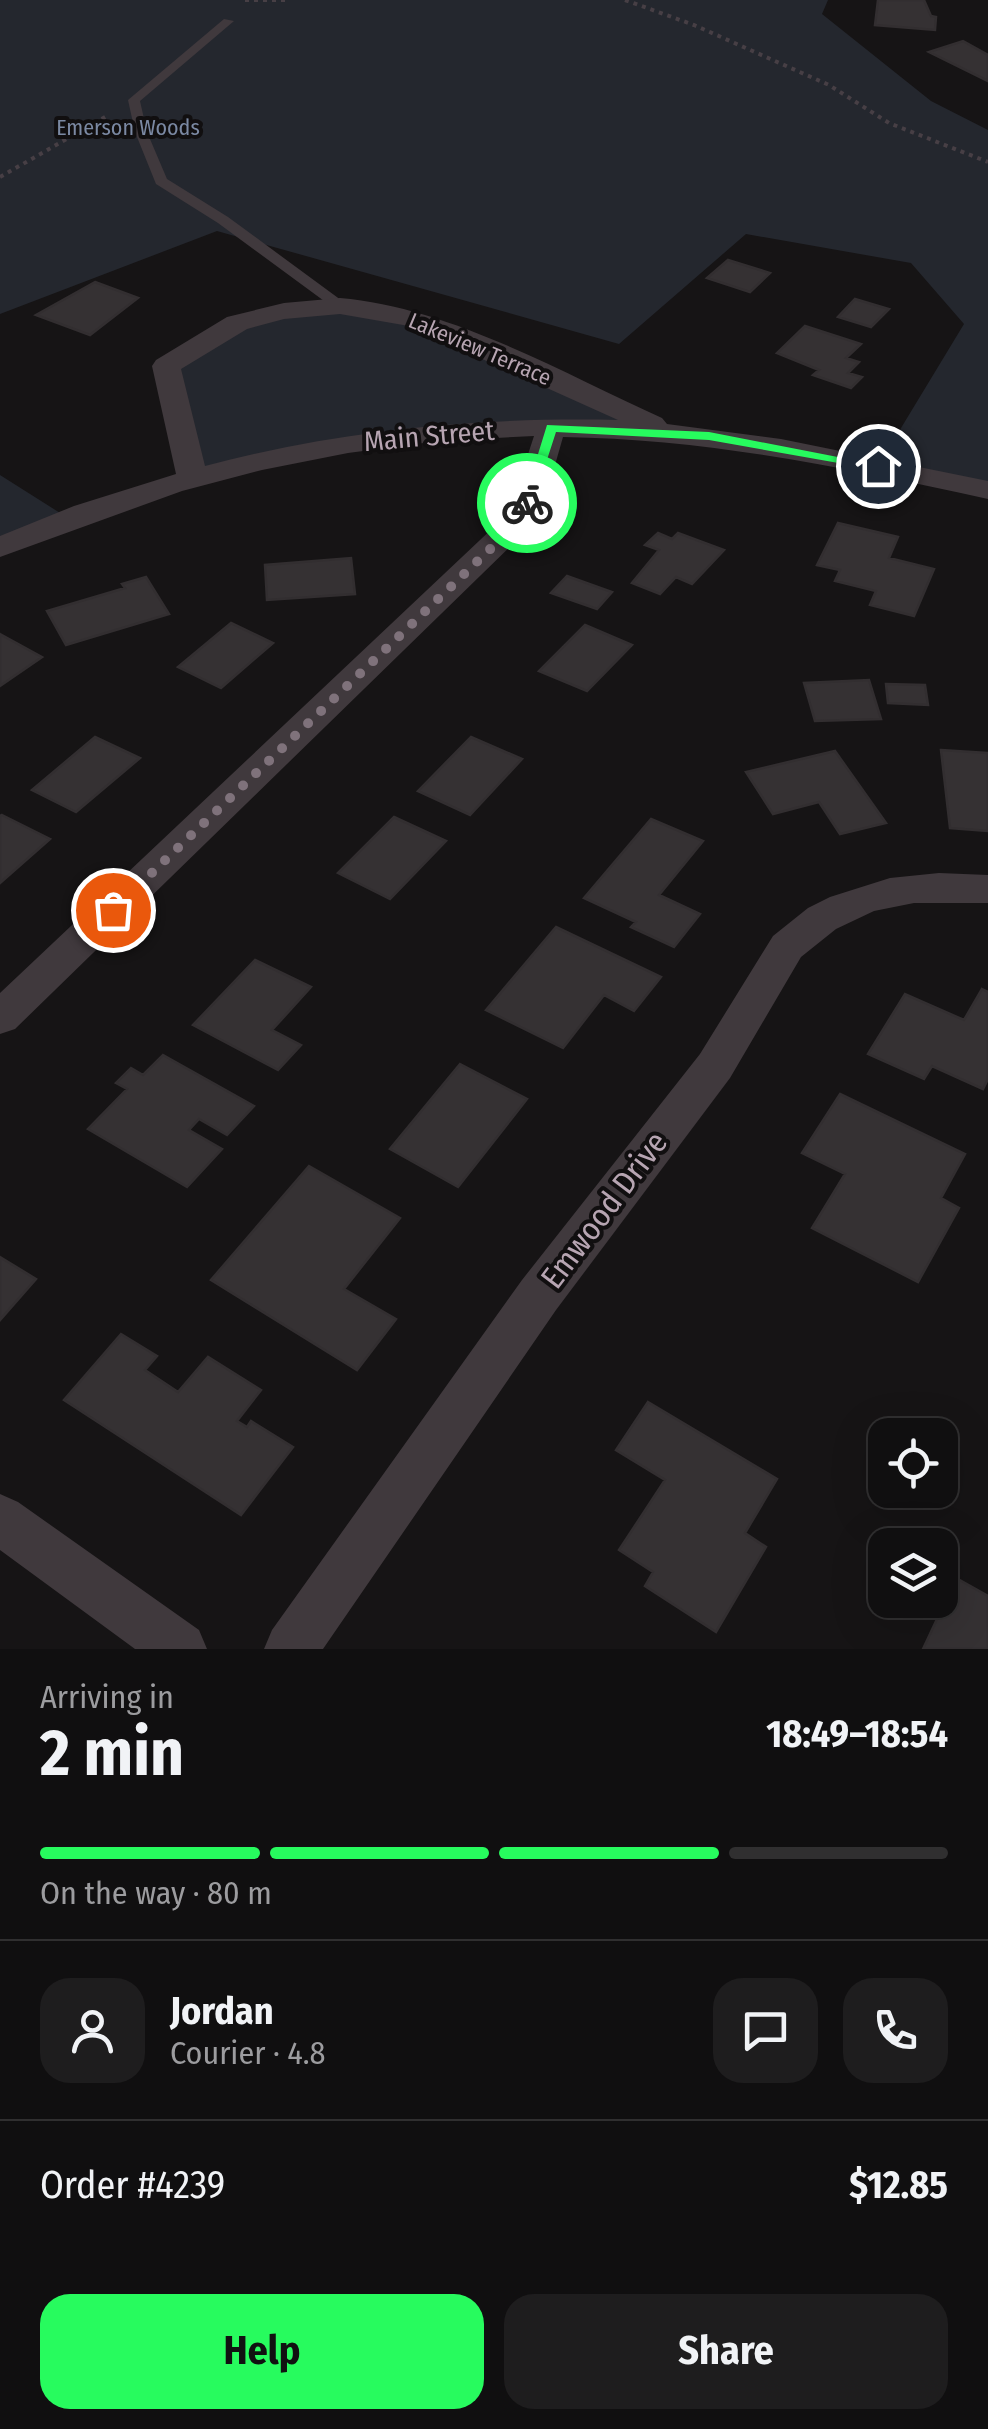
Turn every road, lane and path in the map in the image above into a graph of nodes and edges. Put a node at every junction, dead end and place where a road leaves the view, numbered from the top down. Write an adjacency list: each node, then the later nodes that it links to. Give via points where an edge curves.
1 (244, 0): 2 (path)
2 (289, 0)
3 (625, 0): 6 (path, via 829,86 889,124)
4 (228, 21): 5 (lane)
5 (134, 100): 7 (path); 8 (lane, via 161,181)
6 (988, 162)
7 (0, 177)
8 (340, 306): 10 (street, Lakeview Terrace, via 419,320); 11 (street, Lakeview Terrace, via 237,323 166,366)
9 (551, 428): 10 (street, Main Street); 11 (street, Main Street, via 344,444); 15 (street, via 529,500 508,532)
10 (673, 433): 12 (street, Main Street, via 804,450)
11 (192, 477): 13 (street, Main Street)
12 (988, 490)
13 (0, 547)
14 (988, 889): 18 (street, Emwood Drive, via 888,891 841,907 778,958 732,1044 540,1294)
15 (0, 1018)
16 (0, 1520): 17 (street)
17 (180, 1649)
18 (291, 1649)

